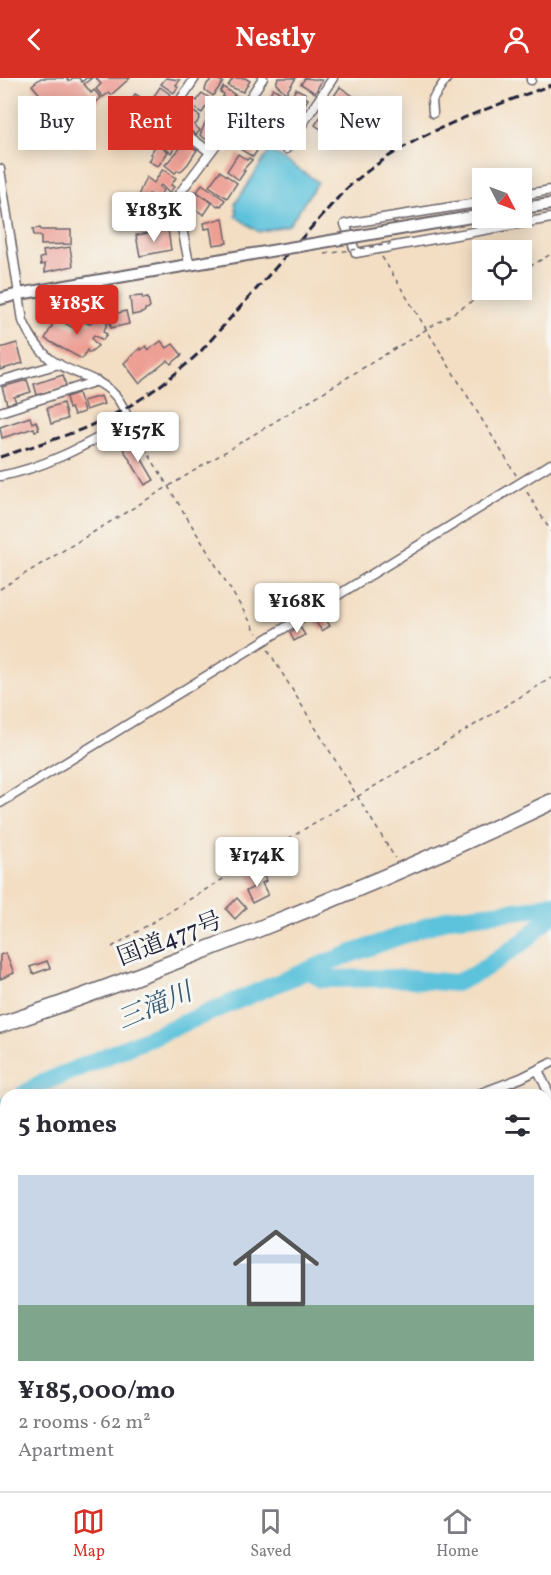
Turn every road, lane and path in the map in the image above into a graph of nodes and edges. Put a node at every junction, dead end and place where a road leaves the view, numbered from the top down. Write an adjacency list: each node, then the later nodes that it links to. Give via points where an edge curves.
1 (195, 78): 5 (street)
2 (263, 78): 6 (street)
3 (333, 78): 8 (street)
4 (447, 78): 7 (street, via 432,100)
5 (183, 96)
6 (251, 96)
7 (433, 112)
8 (306, 119)
9 (193, 139): 10 (street)
10 (210, 152): 24 (street, via 176,198)
11 (0, 169): 17 (street)
12 (551, 190): 13 (street)
13 (532, 193)
14 (472, 204): 21 (street, via 345,224 356,253)
15 (551, 204): 16 (street)
16 (532, 207)
17 (3, 216): 26 (street)
18 (472, 217): 24 (street, bridge)
19 (551, 218): 21 (street)
20 (391, 244): 22 (path, bridge)
21 (376, 249): 29 (path)
22 (325, 254)
23 (551, 254): 25 (path)
24 (189, 263): 26 (street)
25 (532, 265)
26 (19, 294): 27 (street); 30 (street, via 23,321 32,339)
27 (0, 299)
28 (474, 300): 29 (path)
29 (426, 328): 38 (path); 39 (path)
30 (59, 364): 31 (street); 32 (street)
31 (0, 381)
32 (97, 381): 33 (street); 34 (street, via 118,399)
33 (0, 412)
34 (129, 421): 35 (street); 37 (street, via 66,453)
35 (135, 433): 39 (path)
36 (551, 464): 38 (street)
37 (0, 476)
38 (521, 483): 40 (path); 42 (street)
39 (168, 487): 41 (path); 42 (path)
40 (551, 532)
41 (0, 589)
42 (263, 642): 44 (path); 46 (street)
43 (551, 678): 44 (path)
44 (359, 797): 47 (path); 48 (path)
45 (551, 802): 47 (highway, 国道477号)
46 (0, 803)
47 (402, 870): 49 (highway, 国道477号, via 294,916)
48 (112, 947)
49 (0, 1025)
50 (551, 1063): 51 (street)
51 (538, 1070): 52 (street); 53 (street)
52 (491, 1089)
53 (547, 1089)

